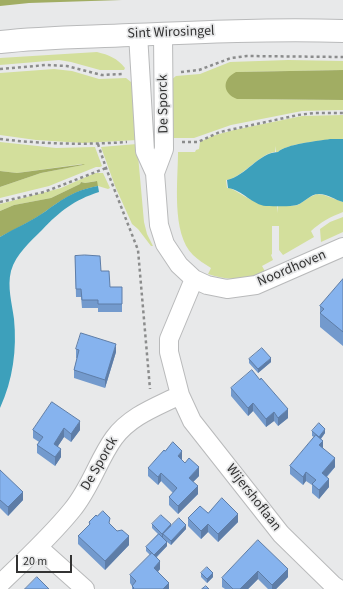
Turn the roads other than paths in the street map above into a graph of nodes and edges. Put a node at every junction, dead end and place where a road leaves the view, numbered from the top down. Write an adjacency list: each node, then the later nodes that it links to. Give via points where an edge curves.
1 (343, 31): 3 (main road, Sint Wirosingel, via 259,30)
2 (138, 34): 3 (main road, Sint Wirosingel); 4 (main road, Sint Wirosingel); 5 (street, De Sporck, via 143,141)
3 (163, 34): 5 (street, De Sporck, via 164,148)
4 (0, 42)
5 (155, 174): 7 (street, De Sporck, via 159,225 165,244 179,265)
6 (343, 247): 7 (street, Noordhoven, via 256,285 227,289)
7 (194, 279): 8 (street, via 169,339 169,352)
8 (180, 395): 9 (street, De Sporck, via 138,415 126,425 114,438 89,486 73,509); 12 (street, Wijershoflaan, via 192,422 281,534)
9 (38, 547): 10 (street, De Sporck); 11 (street)
10 (0, 584)
11 (85, 589)
12 (339, 589)

